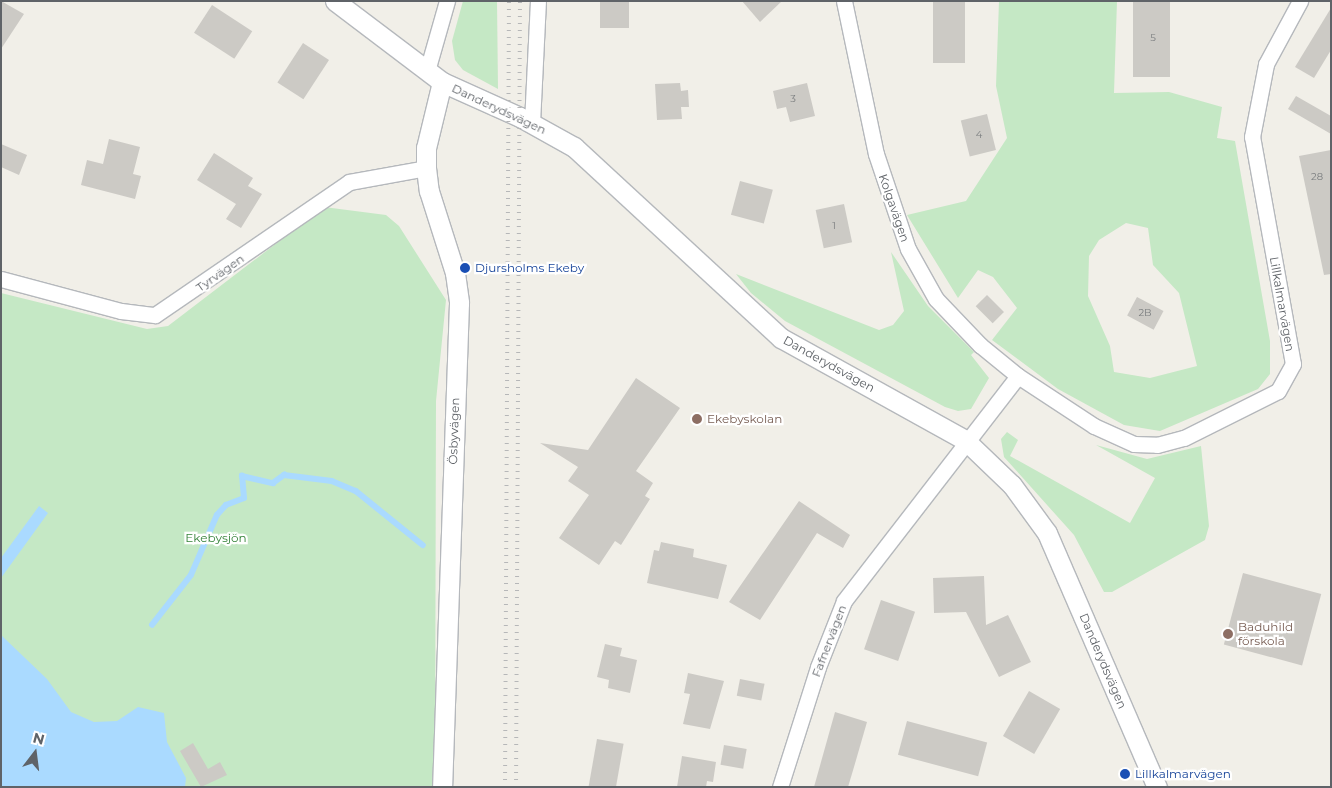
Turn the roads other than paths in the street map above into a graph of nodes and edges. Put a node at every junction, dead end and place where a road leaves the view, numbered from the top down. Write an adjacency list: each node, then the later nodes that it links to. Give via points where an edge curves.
1 (336, 1): 6 (street, Danderydsvägen)
2 (447, 1): 6 (street)
3 (538, 1): 8 (street)
4 (844, 1): 11 (street, Kolgavägen, via 876,154 908,249 936,299 980,345)
5 (1300, 1): 11 (street, Lillkalmarvägen, via 1266,64 1252,136 1293,364 1278,391 1184,438 1157,445 1134,444 1094,426)
6 (427, 71): 7 (street, Danderydsvägen)
7 (442, 82): 8 (street, Danderydsvägen); 9 (street, Ösbyvägen, via 428,140)
8 (532, 123): 12 (street, Danderydsvägen, via 574,147 781,338)
9 (426, 168): 10 (street, Tyrvägen, via 350,182 155,315 121,311); 13 (street, Ösbyvägen, via 429,191 456,273 459,303)
10 (1, 279)
11 (1018, 376): 12 (street)
12 (965, 440): 14 (street, Fafnervägen, via 844,601 818,667); 15 (street, Danderydsvägen, via 1012,485 1047,533)
13 (442, 787)
14 (780, 787)
15 (1157, 787)

